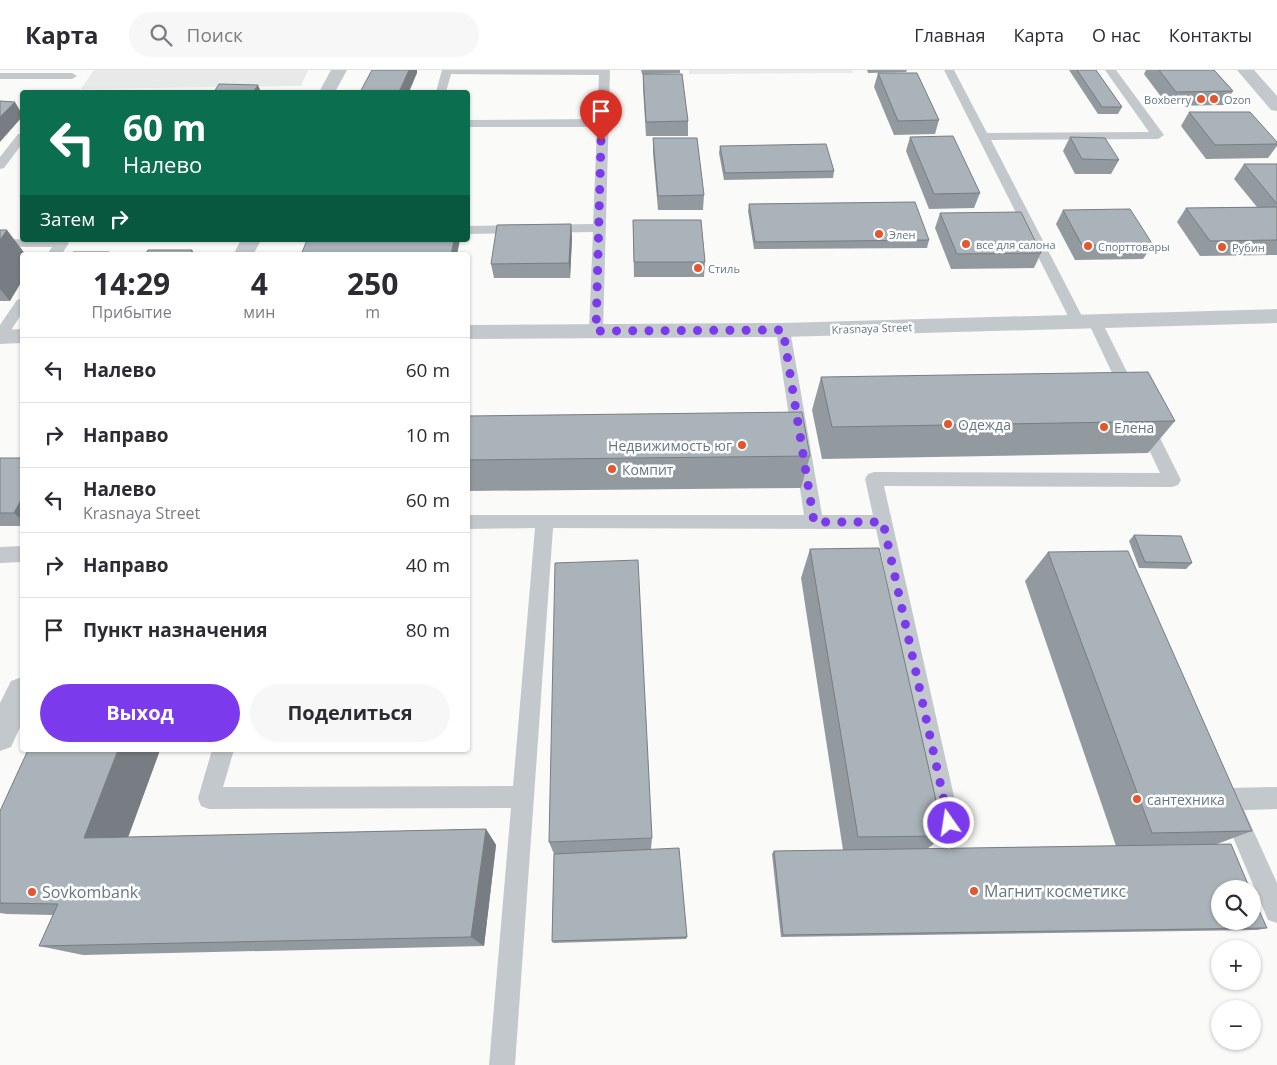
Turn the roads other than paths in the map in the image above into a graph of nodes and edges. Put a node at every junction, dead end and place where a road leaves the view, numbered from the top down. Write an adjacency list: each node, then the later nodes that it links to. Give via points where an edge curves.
1 (339, 70): 10 (street)
2 (950, 70): 15 (lane)
3 (1110, 70): 15 (lane, via 1158,135)
4 (1246, 70): 12 (street)
5 (447, 71): 6 (lane); 11 (lane)
6 (605, 71): 14 (lane)
7 (75, 73): 8 (lane); 9 (lane)
8 (0, 76)
9 (63, 87)
10 (328, 90)
11 (442, 90)
12 (1277, 106)
13 (470, 123): 14 (lane)
14 (602, 123): 18 (lane)
15 (984, 137): 24 (lane)
16 (20, 140): 17 (lane)
17 (0, 165)
18 (599, 228): 19 (lane); 26 (lane)
19 (470, 230)
20 (0, 243): 21 (lane, via 62,243)
21 (56, 252)
22 (20, 306): 29 (lane)
23 (1277, 316): 24 (street, Krasnaya Street)
24 (1086, 322): 25 (street, Krasnaya Street); 33 (lane, via 1172,480 874,479)
25 (783, 330): 26 (street, Krasnaya Street); 32 (lane)
26 (596, 331): 27 (street, Krasnaya Street)
27 (470, 332)
28 (20, 336): 29 (street)
29 (0, 337)
30 (470, 522): 31 (lane)
31 (544, 522): 32 (lane); 39 (lane)
32 (814, 522): 33 (lane)
33 (883, 522): 41 (lane)
34 (20, 554): 35 (lane)
35 (0, 555)
36 (20, 695): 37 (street)
37 (0, 736)
38 (222, 752): 39 (lane, via 208,798)
39 (523, 797): 43 (lane)
40 (1277, 798): 42 (lane, via 1224,790)
41 (949, 823)
42 (1277, 911)
43 (502, 1065)

